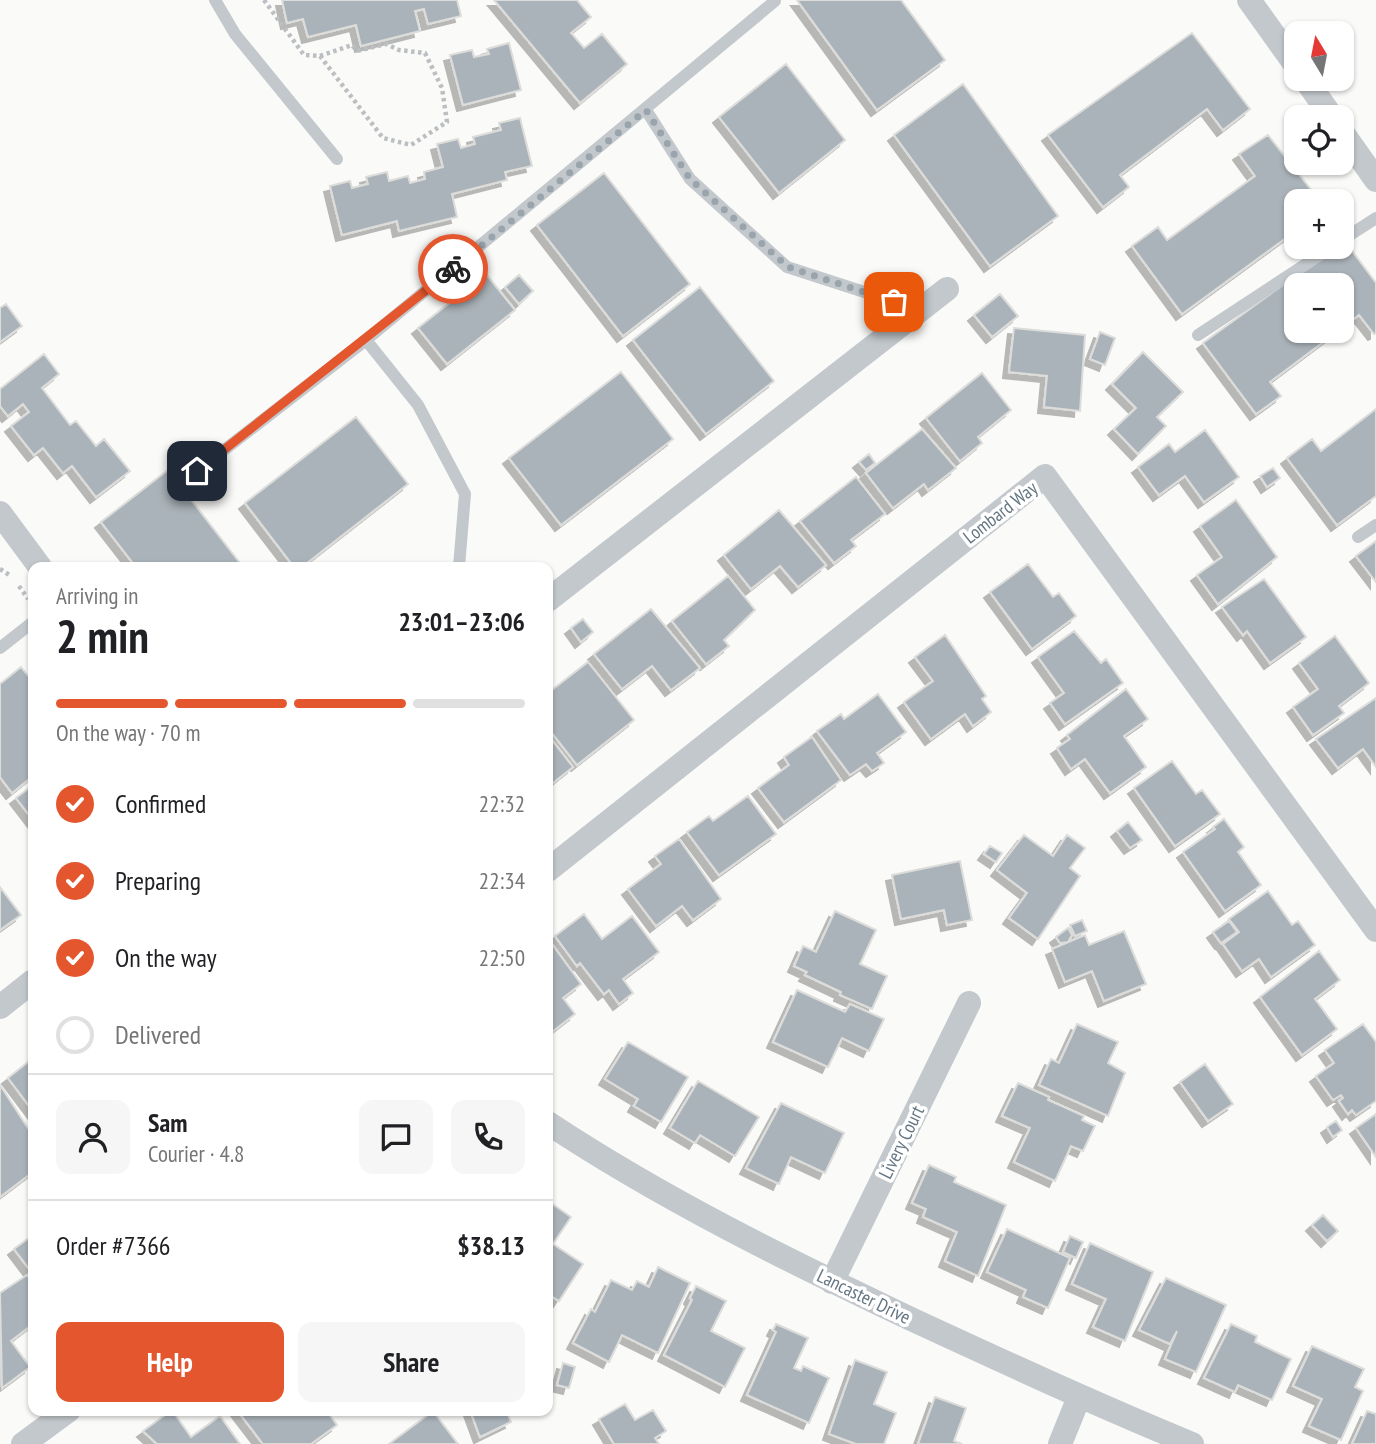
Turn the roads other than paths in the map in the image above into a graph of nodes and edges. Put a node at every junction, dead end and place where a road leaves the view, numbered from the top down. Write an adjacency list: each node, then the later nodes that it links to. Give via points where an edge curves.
1 (215, 0): 7 (lane, via 235,34)
2 (1250, 0): 4 (street)
3 (775, 1): 5 (lane)
4 (1284, 48)
5 (646, 110): 13 (lane, via 690,179 788,267); 15 (lane)
6 (1354, 149): 8 (street)
7 (337, 159)
8 (1376, 180)
9 (1376, 218): 10 (lane)
10 (1354, 232)
11 (1314, 259): 14 (lane)
12 (947, 289): 13 (street)
13 (920, 310): 22 (street)
14 (1198, 335)
15 (366, 340): 16 (lane); 21 (lane, via 418,405 465,494)
16 (197, 471)
17 (0, 513): 20 (street)
18 (1376, 525): 19 (lane)
19 (1358, 537)
20 (36, 562)
21 (459, 562)
22 (553, 596)
23 (28, 626): 24 (lane)
24 (0, 648)
25 (553, 866): 26 (street, Lombard Way, via 1045,476)
26 (1376, 930)
27 (28, 985): 29 (street)
28 (969, 1003): 31 (street, Livery Court)
29 (0, 1007)
30 (553, 1126): 31 (street, Lancaster Drive, via 628,1176)
31 (832, 1282): 32 (street, Lancaster Drive)
32 (1079, 1397): 35 (street); 36 (street, Lancaster Drive)
33 (61, 1416): 34 (street)
34 (23, 1444)
35 (1060, 1444)
36 (1192, 1444)

